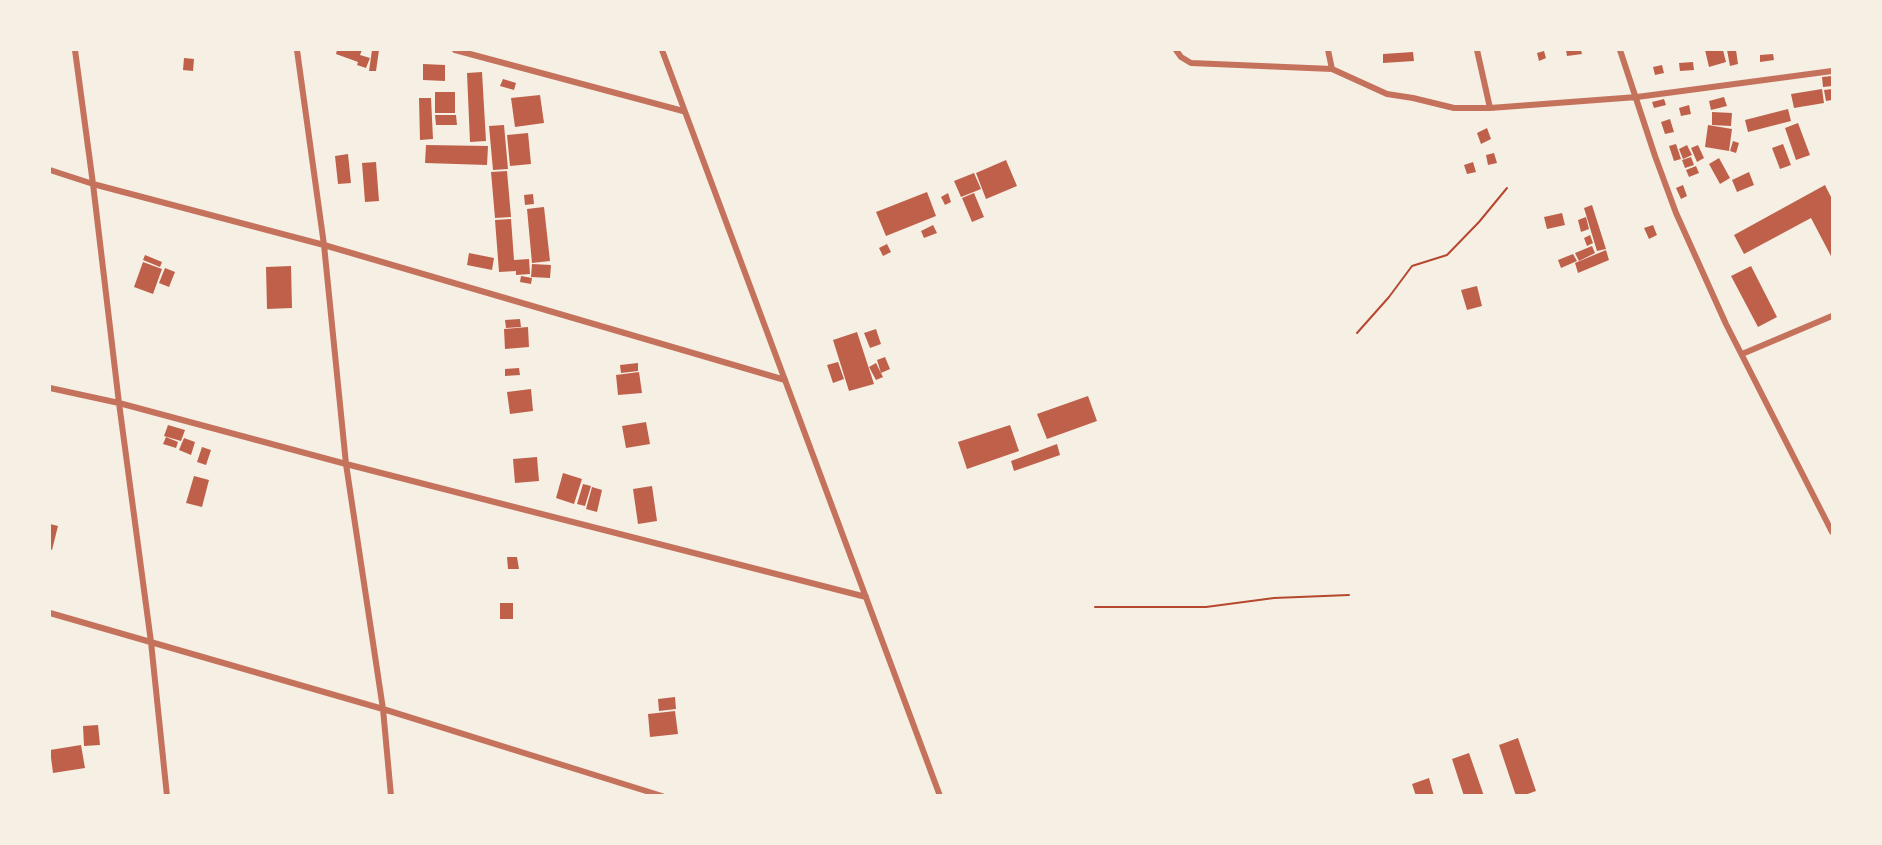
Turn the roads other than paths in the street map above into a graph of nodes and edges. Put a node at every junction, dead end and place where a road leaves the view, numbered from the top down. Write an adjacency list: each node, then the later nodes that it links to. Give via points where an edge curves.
1 (75, 50): 15 (street)
2 (297, 50): 16 (street)
3 (455, 50): 13 (street)
4 (662, 50): 13 (street)
5 (1176, 50): 9 (street, via 1191,63)
6 (1328, 50): 9 (street)
7 (1477, 50): 12 (street)
8 (1620, 50): 11 (street)
9 (1332, 69): 12 (street, via 1387,94 1454,108)
10 (1833, 71): 11 (street)
11 (1637, 97): 12 (street); 18 (street, via 1676,213)
12 (1490, 108)
13 (683, 111): 19 (street)
14 (50, 170): 15 (street)
15 (93, 184): 16 (street); 21 (street)
16 (324, 245): 19 (street); 22 (street)
17 (1833, 316): 18 (street)
18 (1742, 354): 23 (street)
19 (785, 381): 24 (street)
20 (50, 388): 21 (street)
21 (119, 403): 22 (street); 26 (street)
22 (346, 464): 24 (street); 27 (street)
23 (1833, 532)
24 (866, 597): 31 (street)
25 (50, 613): 26 (street)
26 (151, 642): 27 (street); 28 (street)
27 (383, 709): 29 (street); 30 (street)
28 (167, 795)
29 (391, 795)
30 (662, 795)
31 (940, 795)

